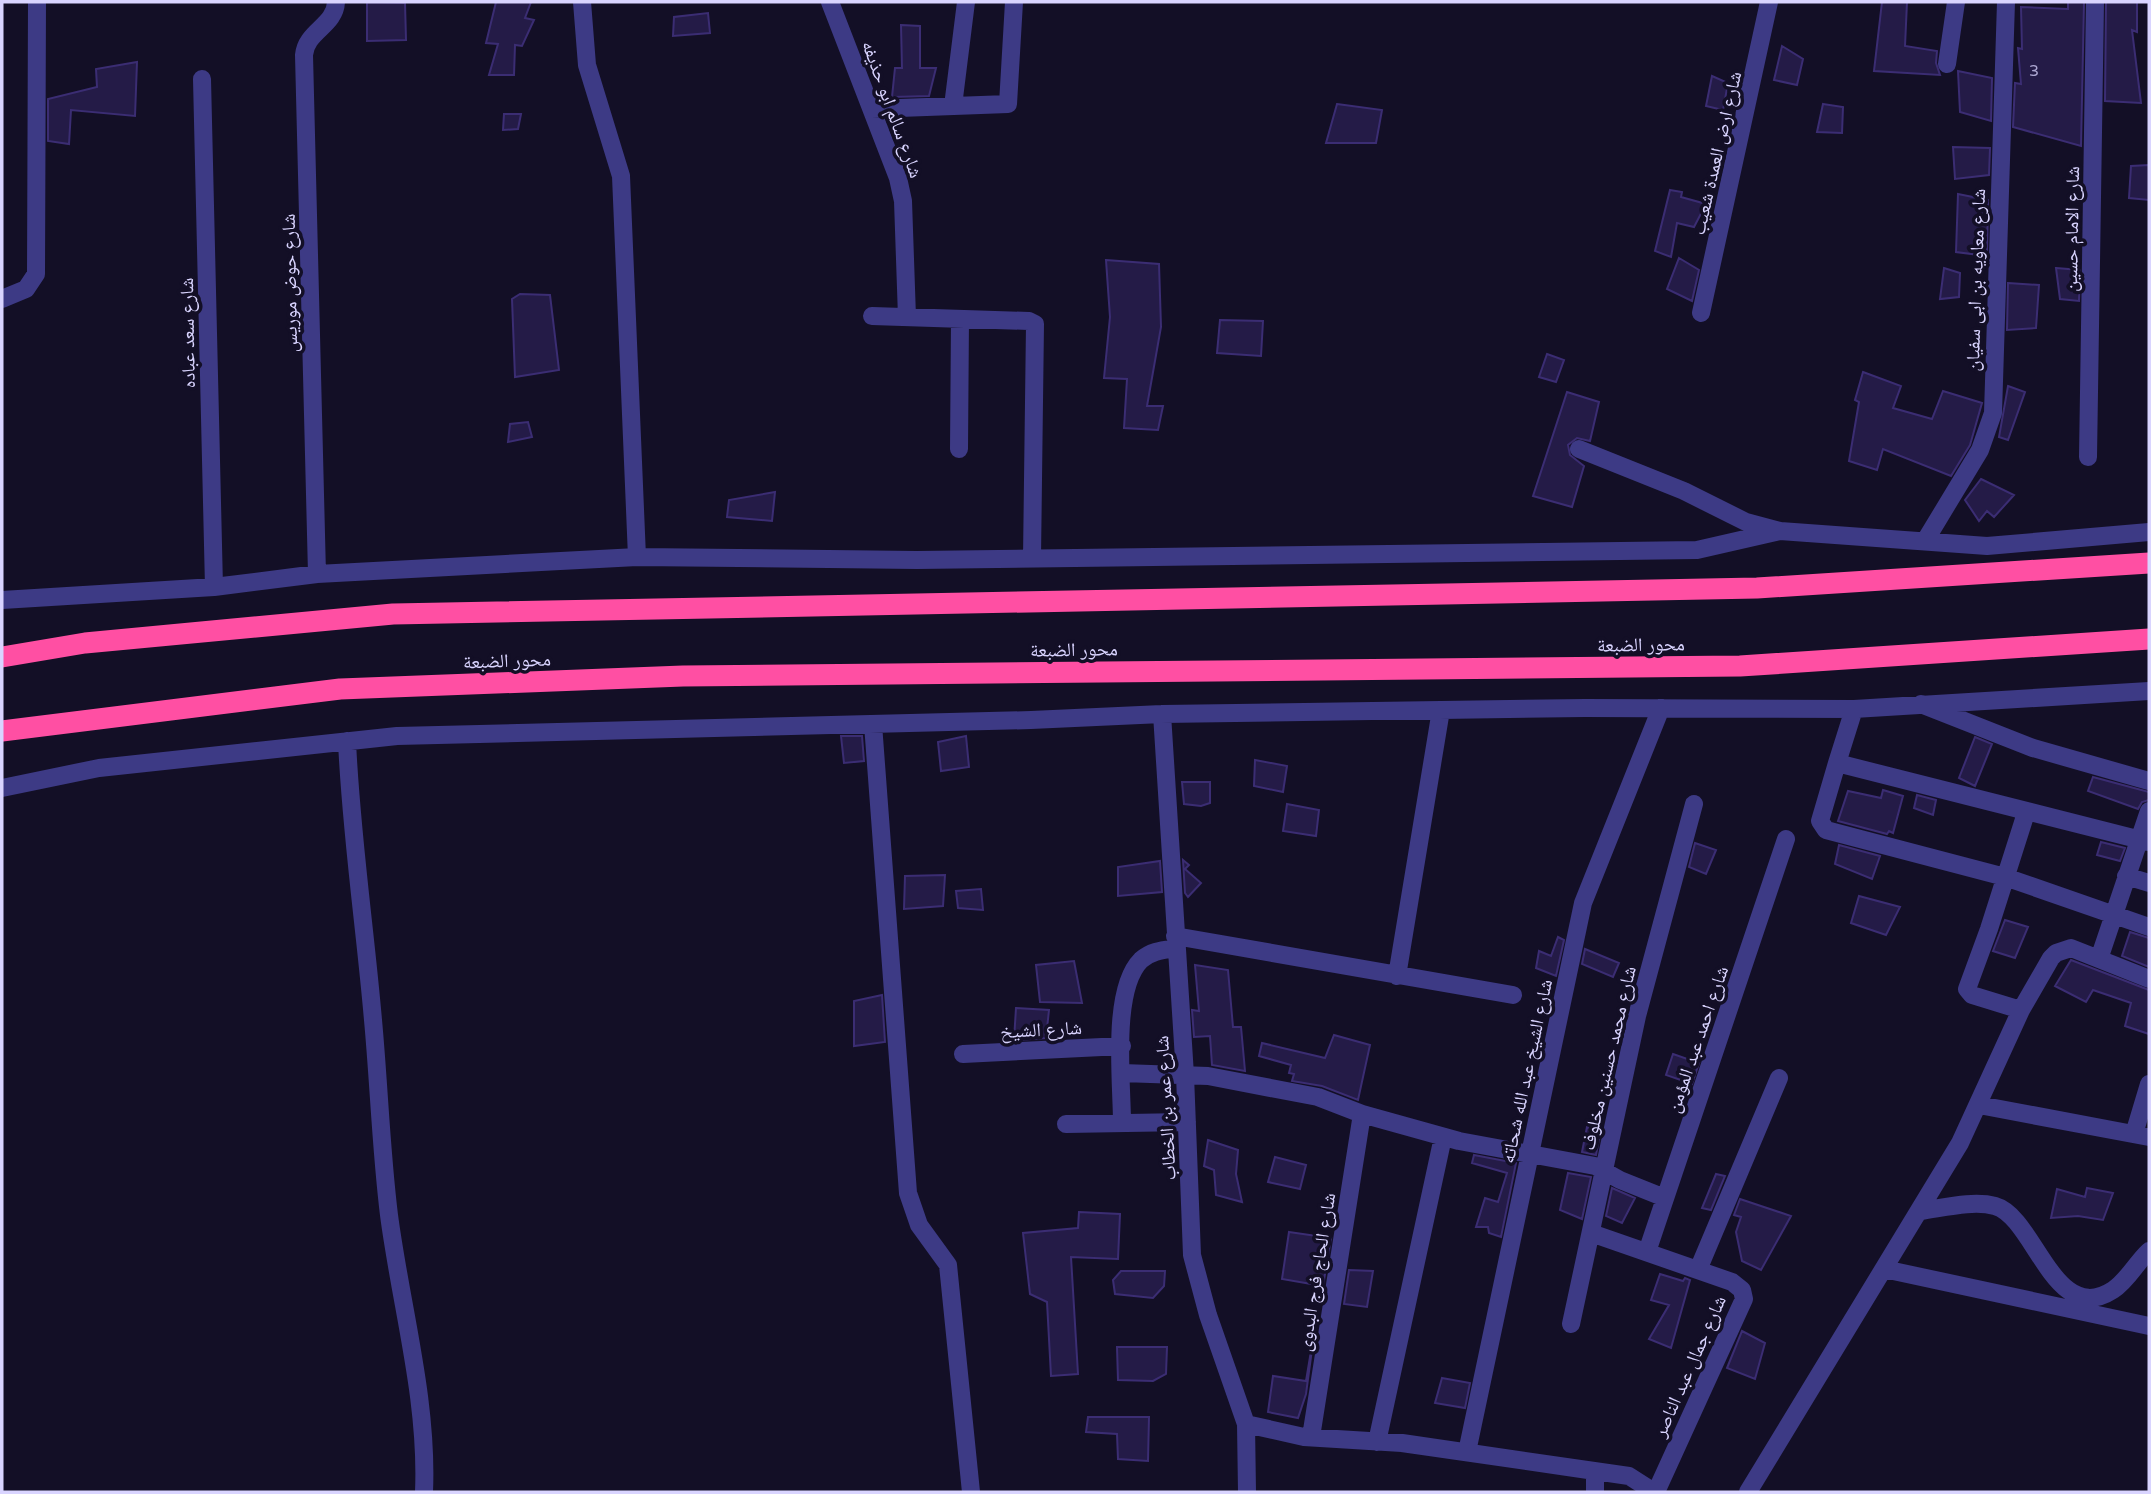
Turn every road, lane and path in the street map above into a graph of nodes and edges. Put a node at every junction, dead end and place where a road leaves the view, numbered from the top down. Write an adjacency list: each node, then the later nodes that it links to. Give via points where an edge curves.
1 (37, 2): 15 (street, via 37,265 26,289)
2 (337, 2): 29 (street, شارع حوض موريس, via 333,16 311,37 304,55)
3 (582, 2): 26 (street, via 587,65 621,176)
4 (830, 2): 14 (street, شارع سالم ابو حذيفه)
5 (966, 2): 13 (street)
6 (1014, 2): 13 (street, via 1009,103)
7 (1769, 2): 16 (street, شارع ارض العمدة شعيب)
8 (1956, 2): 11 (street)
9 (2006, 2): 25 (street, شارع معاويه بن ابى سفيان, via 1993,412 1980,450)
10 (2095, 2): 22 (street, شارع الامام حسين)
11 (1947, 64)
12 (202, 79): 30 (street, شارع سعد عباده)
13 (953, 106): 14 (street)
14 (872, 109): 18 (street, شارع سالم ابو حذيفه, via 903,201)
15 (2, 299)
16 (1701, 313)
17 (872, 316): 18 (street)
18 (906, 317): 19 (street)
19 (960, 318): 20 (street); 27 (street, via 1029,320 1035,327)
20 (959, 449)
21 (1579, 449): 23 (street, via 1735,517)
22 (2088, 457)
23 (1780, 531): 25 (street); 27 (street, via 1697,550)
24 (2149, 532): 25 (street, via 1987,546)
25 (1924, 541)
26 (637, 557): 27 (street); 29 (street)
27 (1032, 558)
28 (2149, 563): 33 (highway, via 1757,588 393,614 85,643)
29 (317, 574): 30 (street)
30 (214, 587): 31 (street)
31 (2, 600)
32 (2149, 639): 41 (highway, محور الضبعة, via 1740,666 683,676 352,688)
33 (2, 657)
34 (2149, 691): 35 (street)
35 (1918, 703): 37 (street); 44 (street, via 2020,743)
36 (1661, 708): 37 (street); 38 (street); 75 (street, شارع الشيخ عبد الله شحاته, via 1583,903)
37 (1854, 709): 43 (street)
38 (1441, 710): 39 (street); 58 (street)
39 (1161, 714): 40 (street); 56 (street, شارع عمر بن الخطاب)
40 (873, 724): 42 (street); 92 (street, via 908,1194 919,1225 948,1265)
41 (2, 731)
42 (346, 741): 45 (street, via 99,768); 91 (street, via 381,1149 419,1390)
43 (1838, 763): 48 (street); 52 (street, via 1820,821 1823,828)
44 (2149, 781)
45 (2, 788)
46 (1694, 803): 76 (street, شارع محمد حسنين مخلوف, via 1637,1016)
47 (2149, 811): 50 (street)
48 (2025, 813): 50 (street); 52 (street)
49 (1786, 839): 77 (street, شارع احمد عبد المؤمن)
50 (2144, 841): 51 (street)
51 (2126, 876): 53 (street); 54 (street)
52 (2005, 877): 54 (street); 61 (street, via 1967,992)
53 (2149, 883)
54 (2112, 915): 55 (street); 57 (street)
55 (2149, 927)
56 (1176, 942): 58 (street); 62 (street, via 1154,952 1133,971 1124,998); 65 (street, شارع عمر بن الخطاب)
57 (2099, 959): 59 (street); 61 (street, via 2071,948 2056,953)
58 (1397, 976): 60 (street)
59 (2149, 979)
60 (1513, 995)
61 (2021, 1010): 68 (street)
62 (1122, 1046): 63 (street, شارع الشيخ); 64 (street)
63 (963, 1054)
64 (1122, 1073): 65 (street); 71 (street)
65 (1185, 1075): 69 (street, via 1318,1097); 70 (street, شارع عمر بن الخطاب)
66 (1779, 1078): 83 (street)
67 (2149, 1084): 73 (street)
68 (1979, 1105): 73 (street); 78 (street)
69 (1362, 1114): 74 (street); 87 (street, شارع الحاج فرج البدوى)
70 (1187, 1122): 71 (street); 86 (street, شارع عمر بن الخطاب, via 1192,1255)
71 (1122, 1123): 72 (street)
72 (1066, 1124)
73 (2142, 1136)
74 (1443, 1137): 75 (street); 88 (street)
75 (1530, 1154): 76 (street, via 1586,1163); 89 (street, شارع الشيخ عبد الله شحاته)
76 (1604, 1171): 77 (street); 79 (street, شارع محمد حسنين مخلوف)
77 (1665, 1198): 81 (street, شارع احمد عبد المؤمن)
78 (1921, 1211): 80 (street, via 1977,1204 2004,1209 2018,1221 2055,1278 2086,1296 2117,1288); 82 (street)
79 (1591, 1233): 81 (street, شارع جمال عبد الناصر); 84 (street, شارع محمد حسنين مخلوف)
80 (2149, 1251)
81 (1647, 1252): 83 (street, شارع جمال عبد الناصر)
82 (1884, 1269): 85 (street); 96 (street)
83 (1698, 1270): 95 (street, شارع جمال عبد الناصر, via 1739,1285 1744,1299)
84 (1571, 1324)
85 (2149, 1326)
86 (1246, 1424): 87 (street); 93 (street, شارع عمر بن الخطاب)
87 (1311, 1437): 88 (street)
88 (1377, 1442): 89 (street)
89 (1467, 1452): 90 (street)
90 (1595, 1471): 94 (street); 95 (street, via 1629,1476)
91 (424, 1492)
92 (971, 1492)
93 (1247, 1492)
94 (1595, 1492)
95 (1655, 1492)
96 (1748, 1492)

